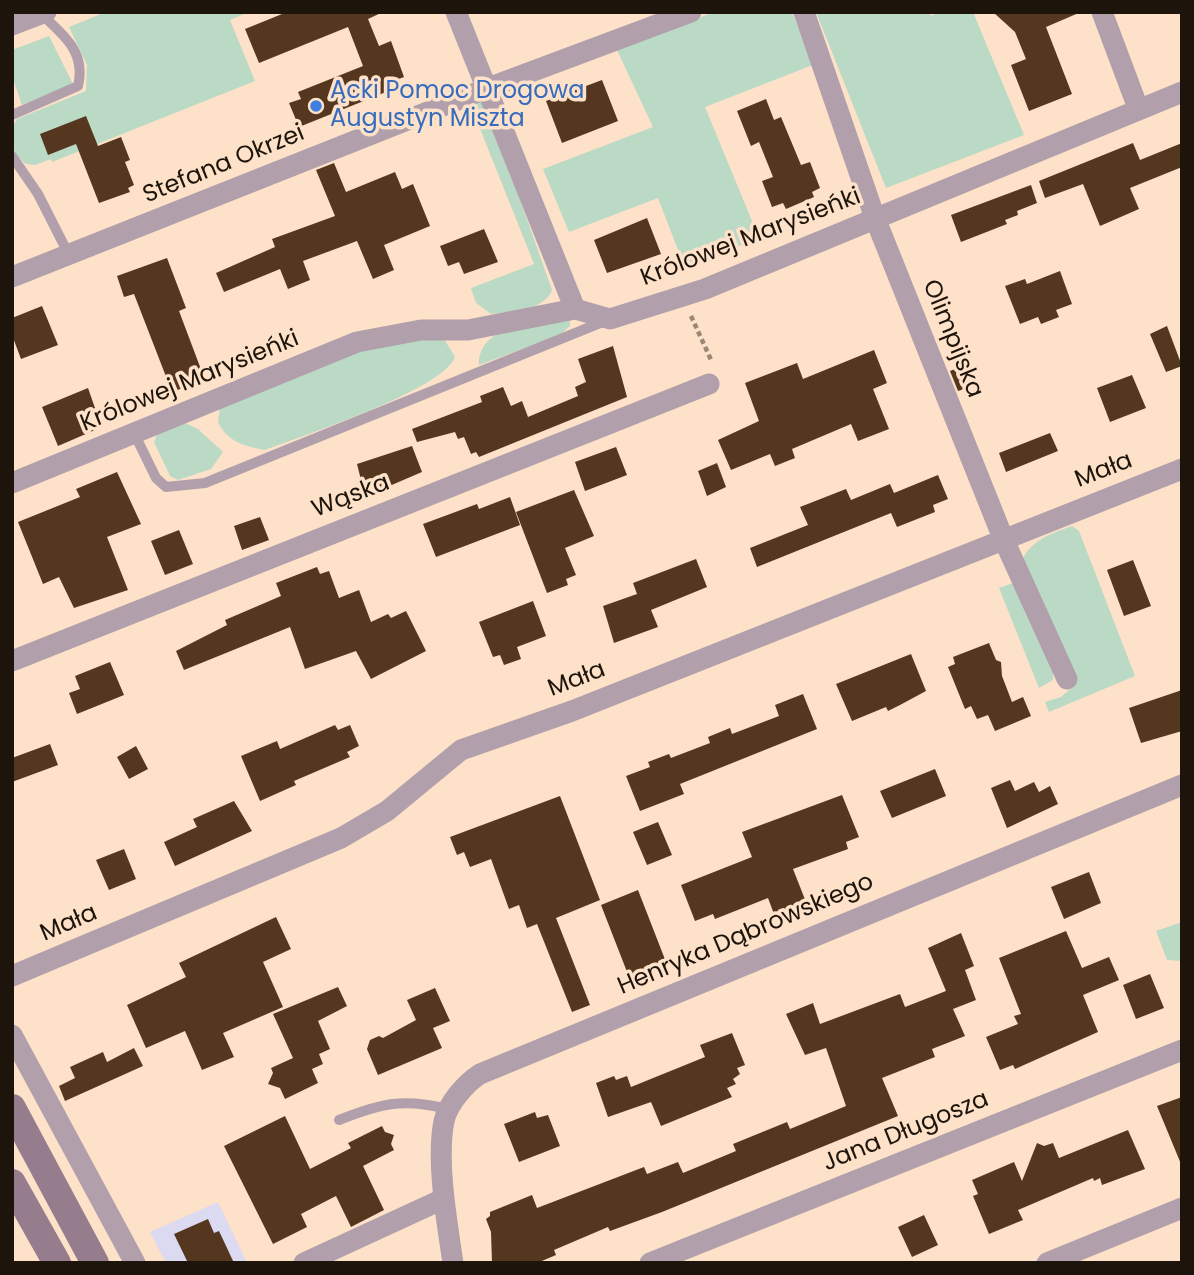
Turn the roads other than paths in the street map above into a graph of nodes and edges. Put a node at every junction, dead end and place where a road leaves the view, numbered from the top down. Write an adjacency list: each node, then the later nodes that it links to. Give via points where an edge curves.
1 (456, 12): 7 (street)
2 (691, 12): 7 (street, Stefana Okrzei)
3 (804, 12): 12 (street, Olimpijska)
4 (1102, 12): 9 (street)
5 (43, 13): 6 (street); 10 (lane, via 76,52 81,73 78,86)
6 (12, 26)
7 (488, 89): 13 (street, Stefana Okrzei); 15 (street)
8 (1182, 92): 9 (street, Królowej Marysieńki)
9 (1138, 108): 12 (street, Królowej Marysieńki)
10 (12, 115)
11 (12, 156): 13 (lane, via 38,194)
12 (875, 218): 16 (street, Królowej Marysieńki, via 807,249); 21 (street, Olimpijska)
13 (69, 255): 14 (street, Stefana Okrzei)
14 (12, 277)
15 (575, 309): 16 (street, Królowej Marysieńki); 18 (street, Królowej Marysieńki, via 468,330 421,330 357,342)
16 (611, 318): 18 (lane, via 205,483 166,487 156,478)
17 (709, 384): 22 (street, Wąska)
18 (134, 433): 20 (street, Królowej Marysieńki)
19 (1182, 469): 21 (street, Mała)
20 (12, 483)
21 (1003, 538): 23 (street, Olimpijska); 25 (street, Mała, via 572,711 461,750 387,811 341,838)
22 (12, 661)
23 (1067, 679)
24 (1182, 785): 29 (street, Henryka Dąbrowskiego, via 480,1074)
25 (12, 976)
26 (12, 1035): 36 (street)
27 (1182, 1050): 39 (street, Jana Długosza)
28 (12, 1108): 35 (main road)
29 (448, 1109): 30 (lane, via 401,1101); 32 (street)
30 (339, 1120)
31 (12, 1183): 34 (main road)
32 (443, 1199): 37 (street); 38 (street)
33 (1182, 1209): 40 (street)
34 (57, 1263)
35 (95, 1263)
36 (135, 1263)
37 (304, 1263)
38 (453, 1263)
39 (650, 1263)
40 (1047, 1263)

